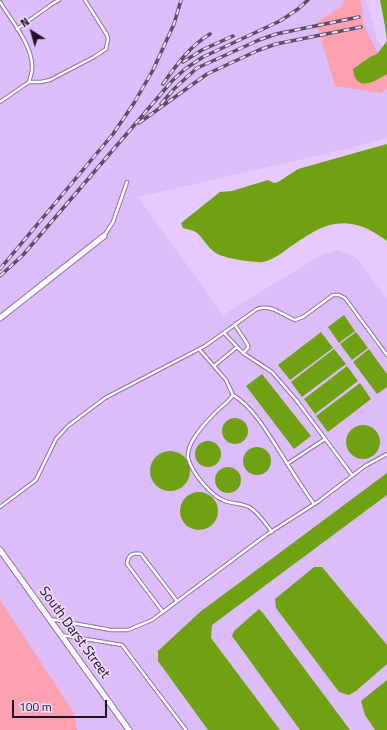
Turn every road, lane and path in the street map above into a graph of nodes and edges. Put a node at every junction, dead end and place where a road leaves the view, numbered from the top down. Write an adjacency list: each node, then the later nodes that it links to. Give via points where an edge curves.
1 (59, 0): 4 (lane)
2 (85, 0): 5 (lane, via 107,35 106,49 50,80)
3 (0, 2): 4 (lane)
4 (17, 29): 5 (lane, via 27,46 31,60)
5 (29, 82): 6 (lane)
6 (0, 102)
7 (127, 182): 8 (lane)
8 (104, 236): 9 (street)
9 (0, 318)
10 (235, 325): 11 (lane); 14 (lane, via 248,345); 15 (lane, via 262,307 278,311 295,320 334,295 339,295 345,298)
11 (224, 333): 12 (lane); 13 (lane)
12 (237, 347): 14 (lane); 16 (lane)
13 (199, 349): 16 (lane); 23 (lane, via 105,398 68,426 56,439 36,480)
14 (243, 352): 18 (lane, via 272,372)
15 (387, 355)
16 (214, 366): 17 (lane, via 226,380)
17 (233, 395): 20 (lane, via 248,407); 24 (lane, via 194,438 188,450 188,458 207,489 225,501 248,507 257,513)
18 (325, 439): 20 (lane); 21 (lane)
19 (387, 454): 21 (lane)
20 (287, 464): 22 (lane)
21 (352, 476): 22 (lane)
22 (314, 504): 24 (lane)
23 (0, 507)
24 (272, 532): 26 (lane)
25 (0, 550): 28 (street, South Darst Street)
26 (177, 601): 27 (lane); 27 (lane, via 140,554 131,554 127,564)
27 (162, 612): 28 (lane, via 152,620 128,630 111,630)
28 (50, 619): 29 (street, South Darst Street)
29 (61, 635): 30 (street, South Darst Street); 31 (lane, via 122,645)
30 (129, 730)
31 (186, 730)

